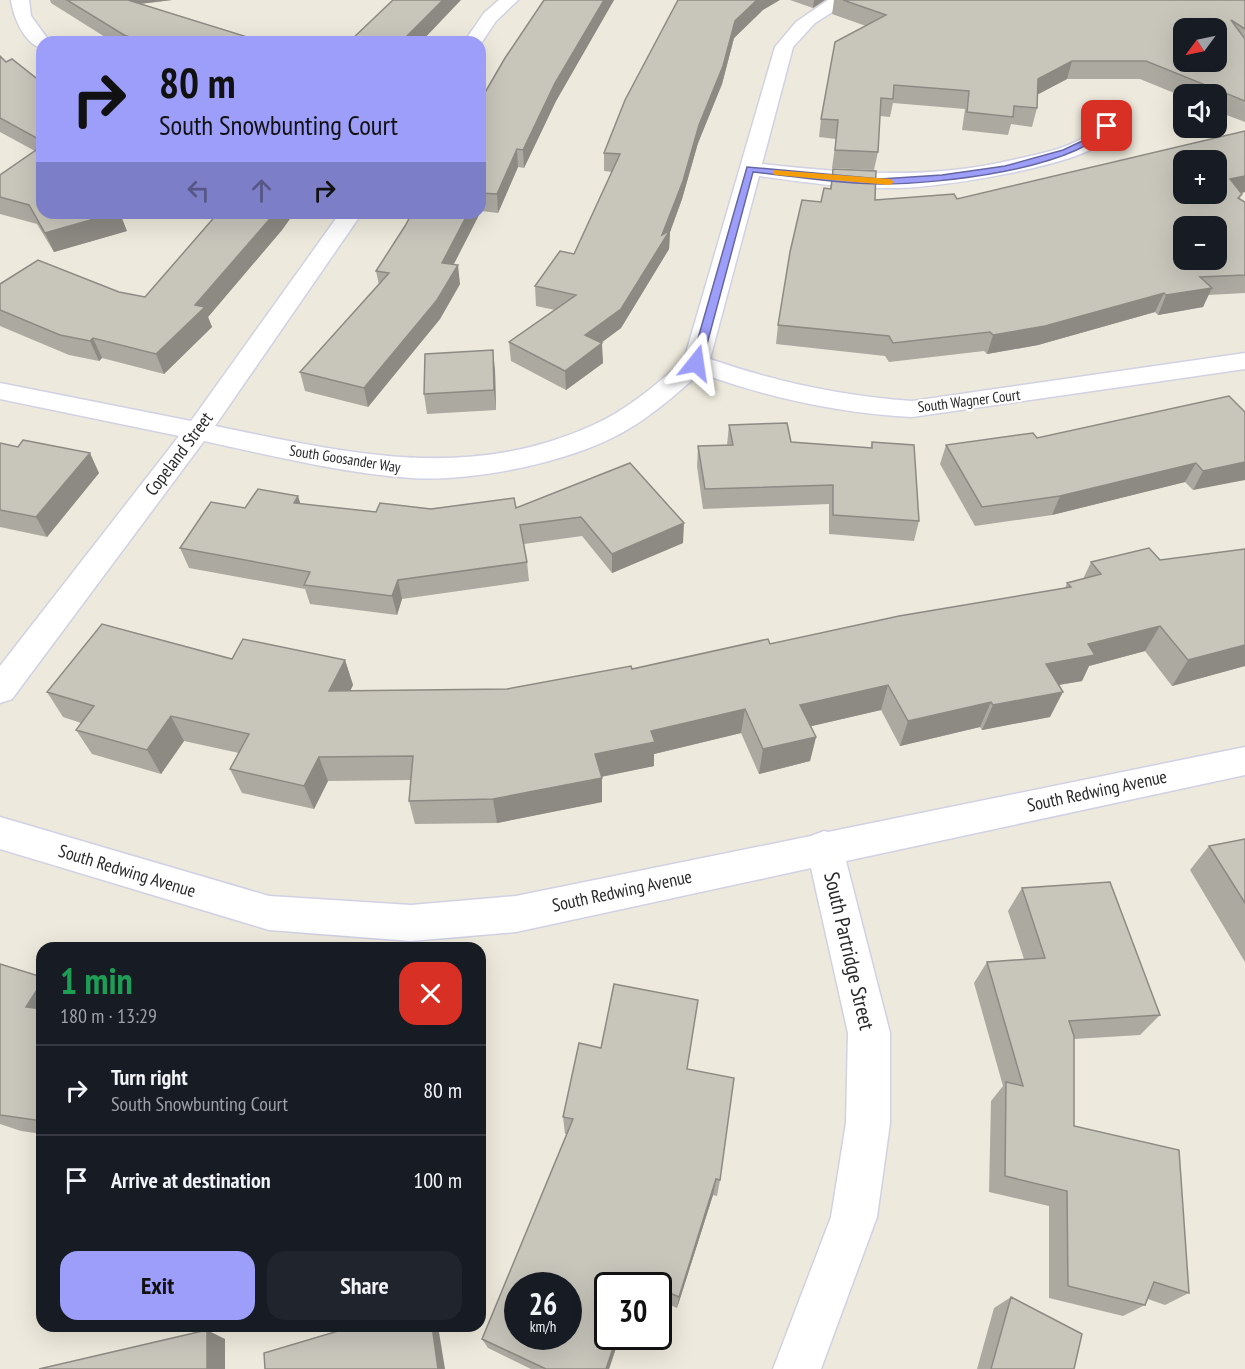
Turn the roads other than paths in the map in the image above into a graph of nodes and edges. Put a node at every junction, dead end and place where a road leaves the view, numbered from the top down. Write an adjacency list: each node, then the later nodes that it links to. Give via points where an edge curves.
1 (20, 0): 4 (street, via 22,17)
2 (510, 0): 5 (street, via 490,17)
3 (842, 0): 7 (street, via 800,25 784,47)
4 (37, 36)
5 (477, 36)
6 (1118, 114): 7 (street, via 1096,138 1066,152 995,170 897,182)
7 (750, 169): 10 (street)
8 (347, 219): 12 (street, Copeland Street)
9 (1245, 362): 10 (street, South Wagner Court, via 912,409 871,407 794,394)
10 (696, 363): 12 (street, South Goosander Way, via 654,399 602,432 540,454 478,465 414,469 353,463)
11 (0, 391): 12 (street, South Goosander Way)
12 (197, 432): 13 (street, Copeland Street)
13 (0, 690)
14 (1245, 760): 16 (street, South Redwing Avenue)
15 (0, 833): 16 (street, South Redwing Avenue, via 269,913 411,923 516,914)
16 (824, 847): 17 (street, South Partridge Street, via 869,1033 868,1123 854,1217)
17 (797, 1369)

